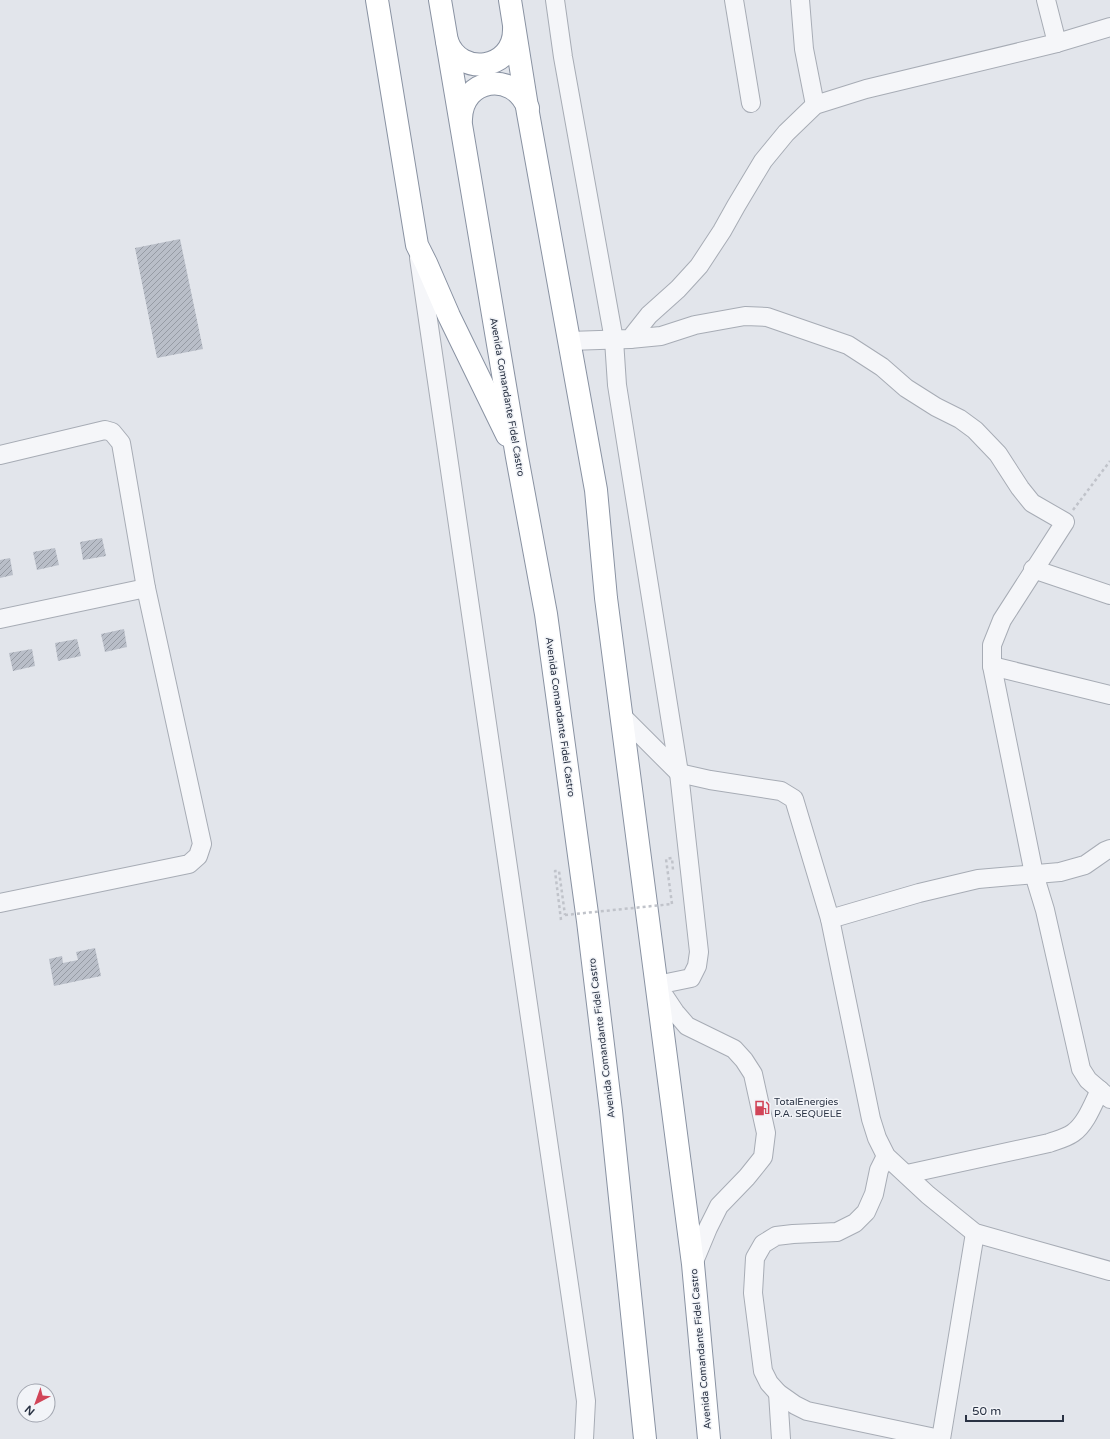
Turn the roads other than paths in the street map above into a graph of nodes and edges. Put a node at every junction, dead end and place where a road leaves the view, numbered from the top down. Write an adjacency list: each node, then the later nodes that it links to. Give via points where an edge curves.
1 (377, 0): 16 (highway)
2 (440, 0): 10 (highway, Avenida Comandante Fidel Castro)
3 (510, 0): 8 (highway, Avenida Comandante Fidel Castro)
4 (555, 0): 17 (street, via 563,57)
5 (734, 0): 12 (street)
6 (800, 0): 13 (street, via 804,49)
7 (1046, 0): 11 (street)
8 (514, 26): 10 (highway, via 513,38 505,53 485,64 473,64 462,60 450,47); 14 (highway, Avenida Comandante Fidel Castro)
9 (1110, 28): 11 (street)
10 (446, 37): 15 (highway, Avenida Comandante Fidel Castro)
11 (1057, 43): 13 (street, via 866,88)
12 (751, 103)
13 (815, 105): 17 (street, via 786,133 763,161 699,266 678,289)
14 (528, 113): 15 (highway, via 525,102 514,90 499,84 488,84 474,90 466,98 462,108); 18 (highway, Avenida Comandante Fidel Castro)
15 (462, 124): 20 (highway, Avenida Comandante Fidel Castro)
16 (417, 245): 20 (highway); 41 (street, via 585,1393)
17 (622, 339): 18 (street); 21 (street, via 661,336 695,325 745,316 767,317 848,346 882,367 918,396 975,430 998,454 1032,503 1065,522); 28 (street, via 617,385)
18 (569, 341): 27 (highway, Avenida Comandante Fidel Castro, via 596,490 606,598)
19 (0, 455): 22 (street, via 98,431 112,432 121,443)
20 (517, 457): 42 (highway, Avenida Comandante Fidel Castro, via 546,614 587,916 612,1119)
21 (1033, 569): 23 (street); 25 (street, via 1002,620 992,645)
22 (146, 588): 24 (street); 31 (street, via 202,844 198,856 189,864)
23 (1110, 595)
24 (0, 619)
25 (992, 666): 26 (street); 30 (street)
26 (1110, 695)
27 (622, 716): 28 (street); 33 (highway, Avenida Comandante Fidel Castro)
28 (679, 773): 32 (street, via 781,791 794,799); 33 (street, via 699,952 697,966 690,978)
29 (1110, 849): 30 (street, via 1085,865 1060,872)
30 (1034, 874): 32 (street, via 978,879); 34 (street, via 1045,910 1081,1068 1088,1080)
31 (0, 903)
32 (830, 919): 35 (street, via 871,1119)
33 (657, 985): 38 (highway, Avenida Comandante Fidel Castro); 38 (street, via 687,1026 734,1049 744,1060 753,1074 766,1133 763,1157 719,1206)
34 (1105, 1095): 36 (street, via 1074,1133 1063,1138)
35 (886, 1156): 36 (street); 40 (street, via 866,1212 855,1223 837,1232 776,1236 763,1244 755,1258 753,1293 762,1371)
36 (907, 1174): 37 (street, via 928,1195)
37 (975, 1233): 39 (street); 45 (street)
38 (693, 1264): 43 (highway, Avenida Comandante Fidel Castro)
39 (1110, 1271)
40 (778, 1393): 44 (street); 45 (street, via 807,1411)
41 (584, 1439)
42 (645, 1439)
43 (709, 1439)
44 (782, 1439)
45 (940, 1439)

